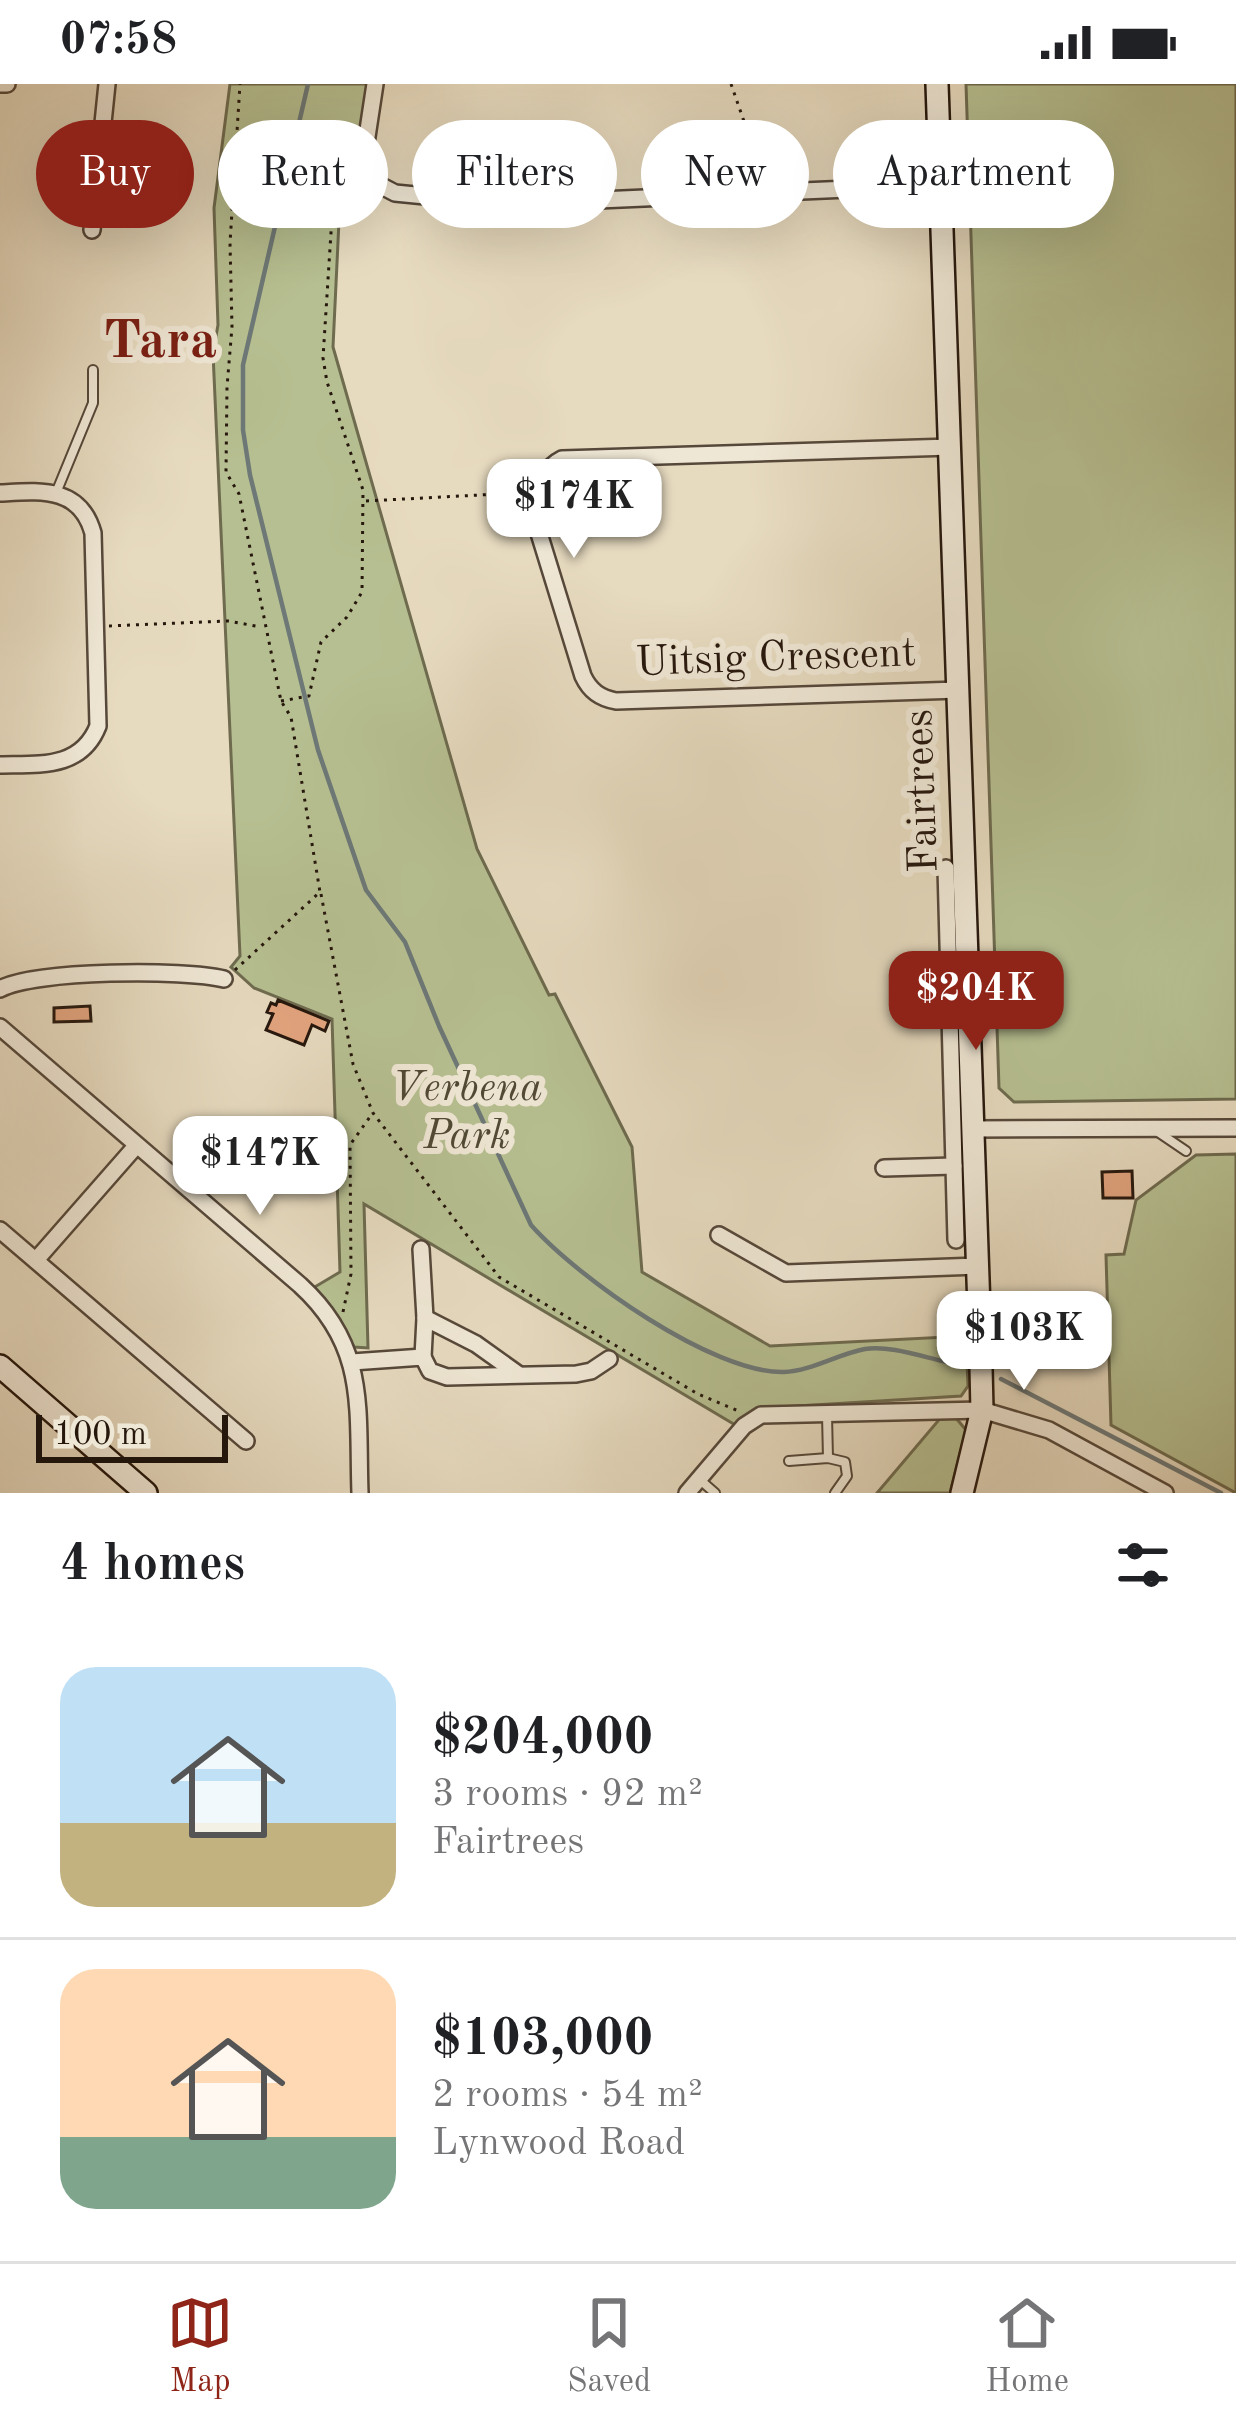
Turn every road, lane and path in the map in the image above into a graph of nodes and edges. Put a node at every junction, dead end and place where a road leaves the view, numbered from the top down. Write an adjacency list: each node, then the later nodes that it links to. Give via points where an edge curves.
1 (107, 84): 11 (street)
2 (240, 84): 19 (path, via 226,472 239,494)
3 (375, 84): 8 (street, via 362,157 368,176 388,192 506,204)
4 (731, 84): 6 (path)
5 (937, 84): 7 (main road, Fairtrees)
6 (743, 120)
7 (938, 120)
8 (641, 198)
9 (331, 228): 17 (path, via 322,358)
10 (943, 228): 13 (main road, Fairtrees)
11 (92, 230)
12 (93, 370): 15 (lane, via 93,403)
13 (951, 447): 16 (street, via 562,459); 20 (main road, Fairtrees)
14 (0, 493): 15 (street)
15 (56, 493): 18 (street, via 89,518)
16 (531, 496): 17 (path); 20 (street, Uitsig Crescent, via 583,676 604,698)
17 (363, 501): 21 (path, via 362,592 321,642 308,697)
18 (95, 626): 19 (path); 22 (street, via 98,726 86,749 50,763)
19 (265, 627): 21 (path)
20 (959, 689): 25 (main road, Fairtrees)
21 (281, 701): 24 (path, via 291,717)
22 (0, 765)
23 (946, 868): 25 (street)
24 (320, 892): 26 (path); 29 (path, via 353,1064)
25 (958, 959): 31 (main road, Fairtrees); 35 (street)
26 (224, 979): 27 (street, via 32,979)
27 (0, 989)
28 (0, 1027): 33 (street)
29 (373, 1112): 44 (path, via 350,1145 351,1274); 51 (path, via 500,1276 698,1394)
30 (1236, 1128): 32 (street)
31 (974, 1130): 32 (street); 42 (main road, Fairtrees)
32 (1155, 1130): 34 (lane)
33 (136, 1146): 41 (street); 44 (street, via 313,1297)
34 (1186, 1151)
35 (954, 1166): 36 (street); 39 (street)
36 (884, 1168)
37 (0, 1230): 41 (street)
38 (718, 1235): 42 (street, via 786,1273)
39 (956, 1240)
40 (421, 1249): 43 (street)
41 (36, 1260): 53 (street)
42 (978, 1266): 50 (main road, Fairtrees)
43 (424, 1318): 45 (street); 49 (street)
44 (339, 1332): 47 (street)
45 (423, 1357): 47 (street); 49 (street, via 441,1377)
46 (609, 1359): 49 (street, via 584,1372)
47 (352, 1362): 58 (street)
48 (0, 1366): 57 (main road)
49 (518, 1374)
50 (982, 1410): 52 (street); 61 (main road, Fairtrees); 62 (street, via 1038,1425)
51 (746, 1414)
52 (826, 1414): 54 (lane); 56 (street, via 754,1418)
53 (246, 1441)
54 (828, 1458): 55 (lane); 60 (lane, via 847,1466)
55 (788, 1461)
56 (693, 1486): 59 (lane)
57 (146, 1493)
58 (360, 1493)
59 (716, 1493)
60 (835, 1493)
61 (962, 1493)
62 (1165, 1493)

